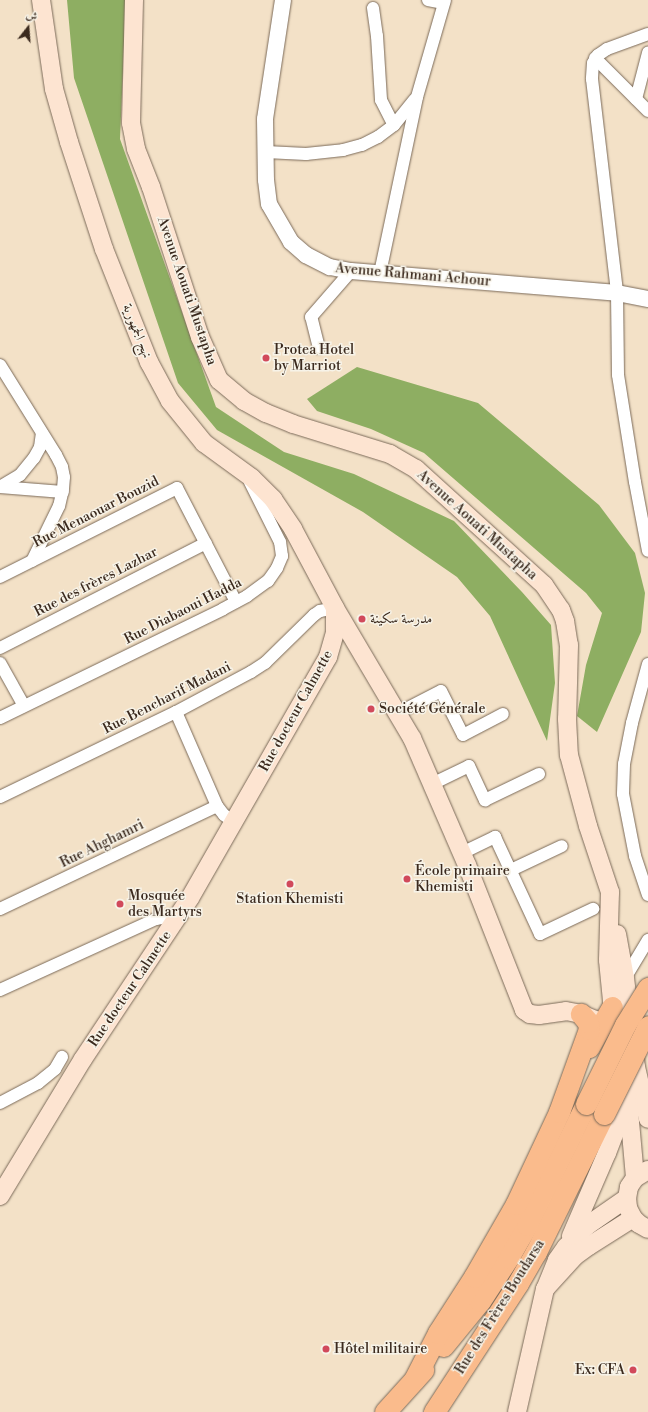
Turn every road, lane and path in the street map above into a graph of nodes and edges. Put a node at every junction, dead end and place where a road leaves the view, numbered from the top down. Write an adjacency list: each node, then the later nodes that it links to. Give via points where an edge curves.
1 (41, 0): 22 (main road, نهج الجمهورية, via 54,89 69,142 104,249 149,362 170,401 204,443)
2 (134, 0): 47 (main road, Avenue Aouati Mustapha, via 131,123 136,149 200,336 219,380 244,401 266,413 390,454 416,469 544,586 554,599 565,621 569,644 569,755 588,826)
3 (283, 0): 14 (street, Avenue Rahmani Achour, via 265,119)
4 (428, 0): 5 (street)
5 (445, 2): 10 (street)
6 (373, 8): 13 (street, via 381,100)
7 (648, 34): 9 (street, via 607,49)
8 (648, 53): 11 (street)
9 (595, 58): 11 (street); 17 (street, via 593,94)
10 (417, 97): 13 (street); 16 (street)
11 (636, 99): 12 (street)
12 (648, 111)
13 (394, 126): 14 (street, via 373,140 343,150 306,154)
14 (266, 152): 15 (street, Avenue Rahmani Achour, via 269,204 291,242 306,255 330,268)
15 (351, 271): 16 (street, Avenue Rahmani Achour); 19 (street, via 311,317)
16 (380, 273): 17 (street, Avenue Rahmani Achour)
17 (617, 293): 18 (street, Avenue Rahmani Achour); 26 (street, via 618,375)
18 (648, 299)
19 (320, 348)
20 (0, 366): 21 (street)
21 (42, 433): 23 (street, via 40,447 34,458 20,475); 24 (street, via 62,467)
22 (244, 472): 29 (street, Rue Diabaoui Hadda, via 271,522 280,542 282,556 268,581); 30 (main road, نهج الجمهورية, via 273,499 294,528)
23 (0, 487): 24 (street)
24 (62, 492): 27 (street, via 59,506)
25 (206, 543): 27 (street, Rue Menaouar Bouzid, via 177,488); 29 (street, Rue Menaouar Bouzid); 31 (street, Rue des frères Lazhar)
26 (648, 551)
27 (32, 561): 28 (street, Rue Menaouar Bouzid)
28 (0, 577)
29 (236, 602): 34 (street, Rue Diabaoui Hadda)
30 (335, 608): 35 (street, Rue Bencharif Madani, via 314,615 265,663); 36 (main road, نهج الجمهورية); 43 (main road, Rue docteur Calmette, via 335,633 328,657)
31 (0, 648)
32 (0, 663): 34 (street)
33 (648, 664): 48 (street, via 624,764 623,794 635,856)
34 (24, 706): 38 (street, Rue Diabaoui Hadda)
35 (176, 712): 41 (street, Rue Bencharif Madani); 42 (street)
36 (398, 713): 37 (street, via 441,692 463,735); 40 (main road, نهج الجمهورية)
37 (503, 714)
38 (0, 718)
39 (539, 774): 40 (street, via 485,800 469,766)
40 (432, 784): 45 (main road, نهج الجمهورية)
41 (0, 797)
42 (216, 806): 43 (street); 49 (street, Rue Ahghamri)
43 (234, 822): 51 (main road, Rue docteur Calmette)
44 (562, 846): 46 (street)
45 (462, 853): 46 (street, via 495,837); 56 (main road, نهج الجمهورية, via 524,1010 539,1015 566,1011)
46 (511, 870): 50 (street, via 540,934)
47 (610, 892): 53 (main road); 57 (main road, Avenue Aouati Mustapha)
48 (648, 895)
49 (0, 909)
50 (593, 910)
51 (180, 914): 55 (street, via 156,919); 65 (main road, Rue docteur Calmette, via 83,1059)
52 (648, 940): 53 (street)
53 (624, 978): 57 (street); 63 (main road, via 636,1067)
54 (648, 988): 71 (highway, bridge, via 625,1025 527,1225 508,1258 480,1301)
55 (0, 990)
56 (581, 1014): 57 (main road); 60 (highway, via 588,1022 589,1029)
57 (607, 1015): 60 (highway); 61 (main road, Avenue Aouati Mustapha)
58 (648, 1026): 73 (highway, Rue des Frères Boudarsa, bridge, via 536,1252)
59 (62, 1057): 62 (street, via 55,1068 38,1083)
60 (572, 1075): 71 (highway, via 560,1112 516,1204 438,1333)
61 (626, 1091): 64 (main road, Avenue Aouati Mustapha); 69 (main road, via 596,1181)
62 (0, 1103)
63 (648, 1118)
64 (641, 1174): 66 (main road, via 629,1187)
65 (0, 1196)
66 (627, 1198): 67 (main road); 69 (main road, via 588,1225)
67 (633, 1218): 68 (main road); 70 (main road, via 575,1256)
68 (648, 1229)
69 (566, 1247): 70 (main road, via 557,1260)
70 (545, 1289): 74 (main road)
71 (414, 1380): 72 (highway)
72 (385, 1412)
73 (434, 1412)
74 (517, 1412)

